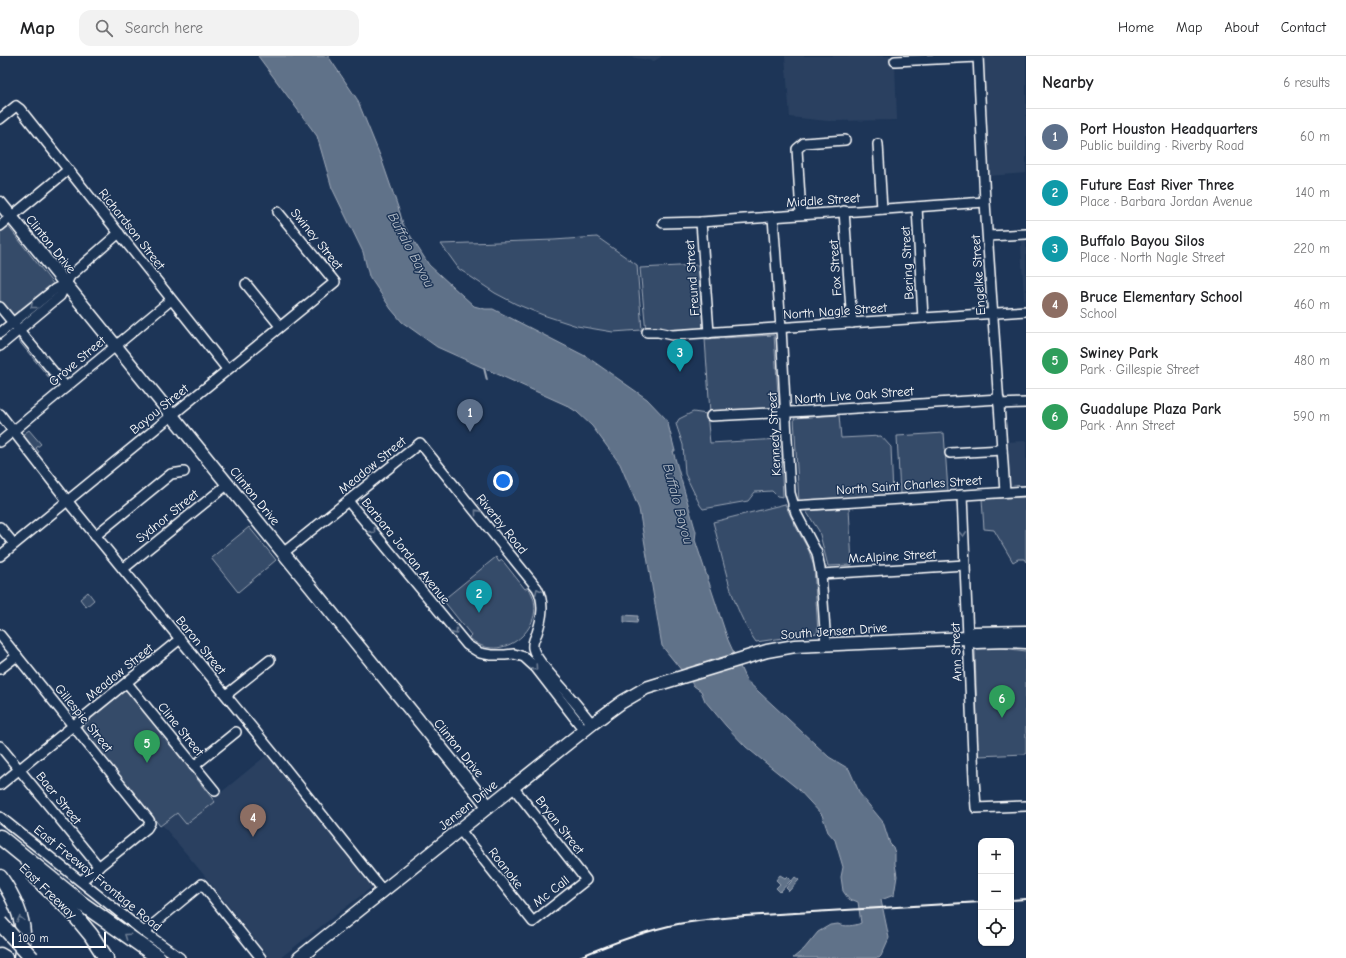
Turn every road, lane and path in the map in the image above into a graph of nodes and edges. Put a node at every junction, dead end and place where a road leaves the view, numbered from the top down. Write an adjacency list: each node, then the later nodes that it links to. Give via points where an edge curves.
1 (978, 56): 2 (street); 7 (street, Engelke Street)
2 (895, 61)
3 (0, 119): 6 (street, Richardson Street, via 16,106)
4 (845, 140): 13 (street, via 804,143 797,149)
5 (878, 144): 10 (street)
6 (68, 170): 15 (street); 19 (street, Richardson Street)
7 (985, 202): 9 (street, Middle Street); 21 (street, Engelke Street)
8 (0, 204): 15 (main road, Clinton Drive)
9 (917, 206): 10 (street, Middle Street); 29 (street, Bering Street)
10 (882, 209): 11 (street, Middle Street)
11 (844, 211): 13 (street, Middle Street); 31 (street, Fox Street)
12 (278, 212): 22 (street, Swiney Street)
13 (801, 214): 14 (street, Middle Street)
14 (773, 216): 16 (street, Middle Street); 33 (street, Kennedy Street)
15 (11, 217): 18 (street); 23 (main road, Clinton Drive)
16 (701, 222): 17 (street, Middle Street); 37 (street, Freund Street)
17 (663, 223)
18 (0, 226)
19 (119, 233): 23 (street, via 70,276); 25 (street, Richardson Street)
20 (1026, 234): 21 (street)
21 (988, 236): 28 (street, Engelke Street)
22 (335, 282): 32 (street, Bayou Street)
23 (65, 284): 30 (street, one-way to 30); 34 (street, via 60,296); 39 (main road, Clinton Drive)
24 (246, 284): 32 (street)
25 (171, 300): 39 (street, Grove Street); 40 (street, Richardson Street)
26 (0, 307): 30 (street)
27 (1026, 311): 28 (street, North Nagle Street)
28 (994, 314): 29 (street, North Nagle Street); 42 (street, Engelke Street)
29 (923, 318): 31 (street, North Nagle Street)
30 (13, 322): 34 (street); 36 (street)
31 (852, 323): 33 (street, North Nagle Street)
32 (280, 326): 40 (street, Bayou Street)
33 (781, 328): 37 (street, North Nagle Street); 44 (street, Kennedy Street)
34 (19, 330): 38 (street); 41 (street)
35 (647, 332): 37 (street, North Nagle Street, via 672,336)
36 (0, 333)
37 (709, 333)
38 (0, 346)
39 (115, 346): 41 (street, Grove Street); 46 (main road, Clinton Drive)
40 (228, 369): 46 (street, Bayou Street)
41 (66, 387): 48 (street, Grove Street)
42 (999, 402): 43 (street, North Live Oak Street); 44 (street, North Live Oak Street); 51 (street, Engelke Street)
43 (1026, 403)
44 (786, 413): 47 (street, North Live Oak Street); 60 (street, Kennedy Street, via 790,493)
45 (0, 414): 48 (street, Baron Street)
46 (172, 416): 54 (main road, Clinton Drive); 59 (street, Bayou Street)
47 (711, 416)
48 (14, 431): 49 (street, Grove Street); 59 (street, Baron Street)
49 (0, 442)
50 (420, 443): 58 (street, Meadow Street); 82 (street, Riverby Road, one-way to 50, via 535,654 533,644 542,610 537,588)
51 (1002, 450): 52 (street); 56 (street, Engelke Street)
52 (950, 453)
53 (184, 472): 62 (street, via 171,474)
54 (228, 484): 64 (main road, Clinton Drive); 67 (street, Sydnor Street)
55 (1026, 491): 56 (street, North Saint Charles Street)
56 (1005, 492): 57 (street, North Saint Charles Street)
57 (962, 495): 60 (street, North Saint Charles Street); 66 (street, Ann Street, one-way to 66)
58 (348, 501): 64 (street, Meadow Street); 82 (street, Barbara Jordan Avenue, one-way to 82, via 467,645 491,655 519,655 530,662)
59 (68, 502): 62 (street, Baron Street); 63 (street, Bayou Street)
60 (793, 506): 68 (street, Kennedy Street, via 817,554)
61 (0, 527): 63 (street)
62 (95, 536): 67 (street, Baron Street)
63 (14, 544): 65 (street, Bayou Street)
64 (284, 553): 90 (main road, Clinton Drive)
65 (0, 556)
66 (965, 565): 68 (street, McAlpine Street); 71 (street, Ann Street)
67 (122, 569): 72 (street, Baron Street)
68 (821, 574): 74 (street, Kennedy Street)
69 (1026, 632): 71 (main road, South Jensen Drive, via 975,633)
70 (0, 635): 75 (street, Gillespie Street)
71 (968, 638): 73 (main road, South Jensen Drive, via 976,642); 74 (main road, South Jensen Drive); 91 (street, Ann Street, via 976,808)
72 (180, 639): 78 (street, Meadow Street); 80 (street, Baron Street)
73 (1026, 642)
74 (826, 644): 79 (main road, South Jensen Drive, via 767,651)
75 (17, 656): 77 (street); 81 (street, Gillespie Street)
76 (270, 660): 80 (street)
77 (0, 669)
78 (127, 682): 81 (street, Meadow Street); 85 (street, Cline Street)
79 (660, 684): 82 (main road, Jensen Drive, via 638,692)
80 (226, 695): 100 (street, Baron Street)
81 (73, 726): 86 (street, Meadow Street); 96 (street, Gillespie Street, via 148,817 150,824)
82 (588, 727): 88 (main road, Jensen Drive)
83 (236, 732): 85 (street)
84 (0, 746): 86 (street, Baer Street)
85 (194, 766): 89 (street, Cline Street)
86 (20, 770): 87 (street, Meadow Street); 96 (street, Baer Street)
87 (0, 785)
88 (513, 787): 90 (main road, Jensen Drive); 98 (street, Bryan Street)
89 (215, 792)
90 (488, 806): 93 (main road, Jensen Drive)
91 (1026, 806)
92 (0, 817): 99 (street, East Freeway Frontage Road)
93 (460, 830): 100 (main road, Jensen Drive); 101 (street, Roanoke)
94 (0, 837): 109 (highway, one-way to 94, via 81,903)
95 (0, 847): 108 (highway, East Freeway, via 72,912)
96 (99, 867): 99 (street)
97 (0, 877): 106 (highway, one-way to 97, via 23,933 20,917 15,902)
98 (586, 880): 101 (street, Mc Call)
99 (81, 881): 103 (street, East Freeway Frontage Road)
100 (383, 891): 112 (main road, Jensen Drive)
101 (532, 922)
102 (0, 923): 107 (highway, bridge)
103 (144, 932): 110 (street, East Freeway Frontage Road); 111 (street, via 202,884)
104 (0, 955): 105 (highway)
105 (5, 958)
106 (21, 958)
107 (32, 958)
108 (106, 958)
109 (159, 958)
110 (180, 958)
111 (261, 958)
112 (299, 958)

